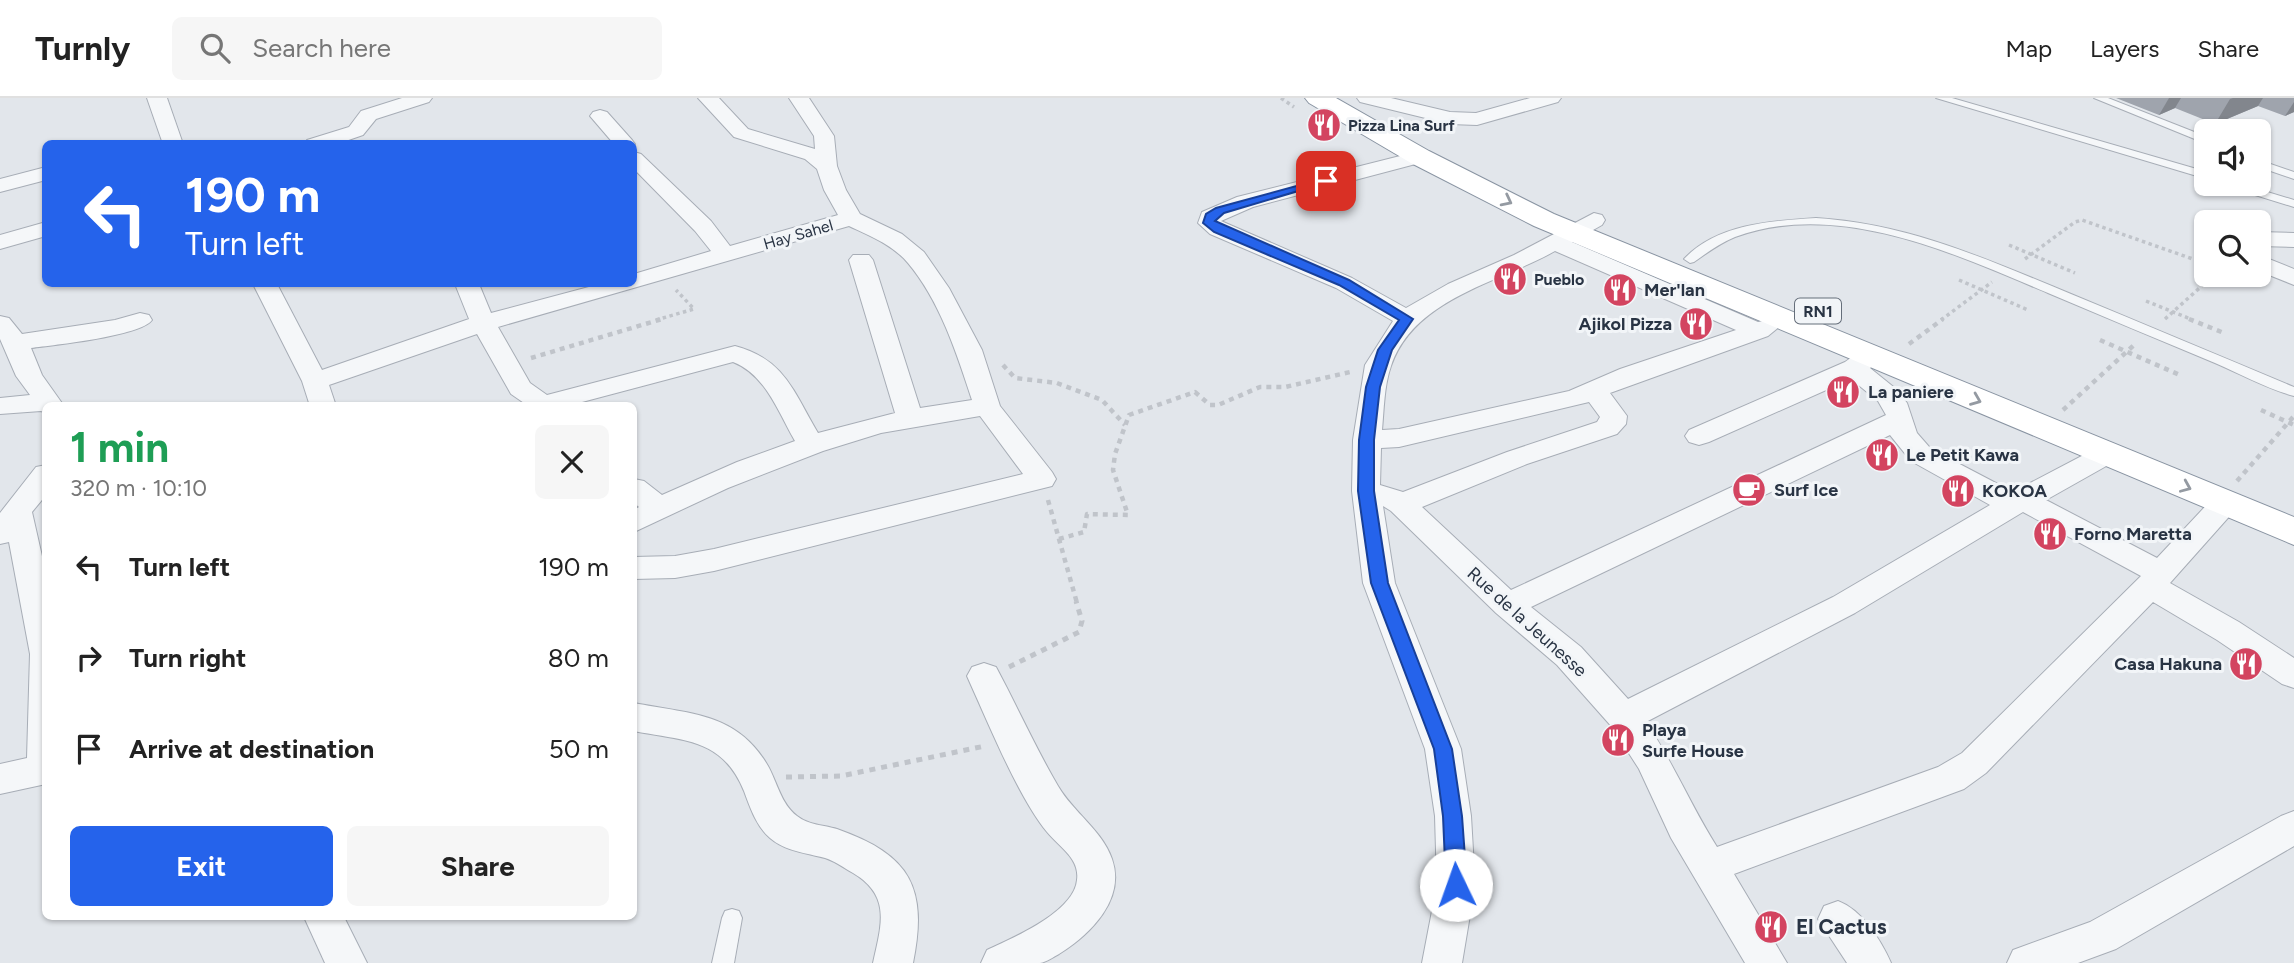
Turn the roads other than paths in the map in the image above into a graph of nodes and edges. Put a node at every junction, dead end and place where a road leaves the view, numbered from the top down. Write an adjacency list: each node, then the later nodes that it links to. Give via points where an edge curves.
1 (158, 98): 12 (street)
2 (422, 98): 9 (street)
3 (708, 98): 17 (street, via 741,133 811,155)
4 (799, 98): 17 (street, Hay Sahel, via 824,136)
5 (1551, 98): 8 (street, via 1477,119)
6 (1941, 98): 19 (lane)
7 (2099, 98): 11 (lane)
8 (1348, 100): 15 (highway, RN1); 27 (highway, RN1, via 1446,151)
9 (385, 103): 13 (street, via 356,131)
10 (600, 116): 14 (street)
11 (2194, 136)
12 (165, 140)
13 (327, 140)
14 (619, 140)
15 (1420, 158): 27 (highway, RN1, one-way to 27); 40 (street, via 1245,202 1210,216 1209,223 1344,283)
16 (637, 162): 31 (street)
17 (827, 166): 25 (street, Hay Sahel)
18 (2271, 167): 21 (lane)
19 (2194, 172)
20 (42, 174): 22 (street)
21 (2294, 176)
22 (0, 186)
23 (2268, 196): 24 (lane)
24 (2294, 204)
25 (851, 218): 31 (street, Hay Sahel); 55 (street, via 910,250 937,288 970,350)
26 (42, 230): 30 (street)
27 (1575, 232): 32 (highway, RN1); 40 (street, via 1456,289); 43 (highway, RN1)
28 (2271, 239): 29 (street)
29 (2294, 240)
30 (0, 242)
31 (725, 254): 36 (street, Hay Sahel)
32 (1690, 259): 48 (lane, via 1742,231 1794,222 1861,223 1923,239 2007,271); 65 (highway, RN1, via 1906,346)
33 (861, 260): 56 (street, via 870,302)
34 (2271, 267): 35 (street)
35 (2294, 278)
36 (637, 280)
37 (267, 287): 46 (street)
38 (468, 287): 42 (street)
39 (614, 287): 42 (street)
40 (1407, 319): 59 (street, via 1378,365)
41 (140, 320): 44 (street, via 107,329)
42 (482, 323): 46 (street); 51 (street, via 520,388)
43 (1771, 325): 45 (highway, RN1); 47 (street)
44 (8, 333): 49 (street)
45 (1862, 362): 57 (street); 58 (street); 61 (highway, RN1, one-way to 61)
46 (315, 381): 50 (street)
47 (1594, 390): 59 (street, via 1518,412 1399,438); 67 (street, via 1614,416 1607,428)
48 (2294, 392)
49 (48, 402)
50 (322, 402)
51 (537, 402)
52 (553, 402): 60 (street, via 735,355 756,362 769,373)
53 (42, 404): 54 (street)
54 (0, 405)
55 (987, 406): 56 (street); 73 (street, via 1042,479 714,560)
56 (910, 419): 60 (street)
57 (1901, 419): 66 (street, via 1908,442 1921,455); 75 (street)
58 (1699, 436)
59 (1367, 440): 64 (street)
60 (812, 446): 69 (street)
61 (2107, 454): 65 (highway, RN1, one-way to 65); 66 (street)
62 (42, 479): 71 (street)
63 (637, 490): 69 (street)
64 (1366, 491): 67 (street, Rue de la Jeunesse); 92 (street, via 1380,583 1443,749 1456,885)
65 (2231, 492): 68 (highway, RN1); 72 (highway, RN1); 74 (street)
66 (2018, 502): 74 (street); 79 (street, via 1844,605)
67 (1401, 504): 75 (street, Rue de la Jeunesse)
68 (2294, 504)
69 (659, 508): 70 (street)
70 (637, 520)
71 (9, 523): 76 (street)
72 (2294, 532)
73 (637, 568)
74 (2155, 580): 77 (street); 84 (street, via 1974,763 1951,778)
75 (1507, 605): 79 (street, Rue de la Jeunesse, via 1569,656)
76 (42, 640)
77 (2294, 675)
78 (984, 676): 91 (street, via 1013,741 1058,818 1093,858 1098,879 1094,896 1077,916 1043,944)
79 (1624, 717): 84 (street, Rue de la Jeunesse, via 1653,761)
80 (637, 718): 90 (street, via 713,732 739,749 771,814 782,826 796,836 836,845 875,864 890,878 902,915)
81 (42, 770): 82 (street)
82 (0, 779)
83 (2294, 827): 95 (street, via 2102,936)
84 (1709, 867): 93 (street, Rue de la Jeunesse)
85 (733, 918): 89 (lane)
86 (1838, 919): 94 (street)
87 (325, 920): 88 (street)
88 (347, 963)
89 (723, 963)
90 (893, 963)
91 (1001, 963)
92 (1442, 963)
93 (1767, 963)
94 (1871, 963)
95 (2027, 963)

